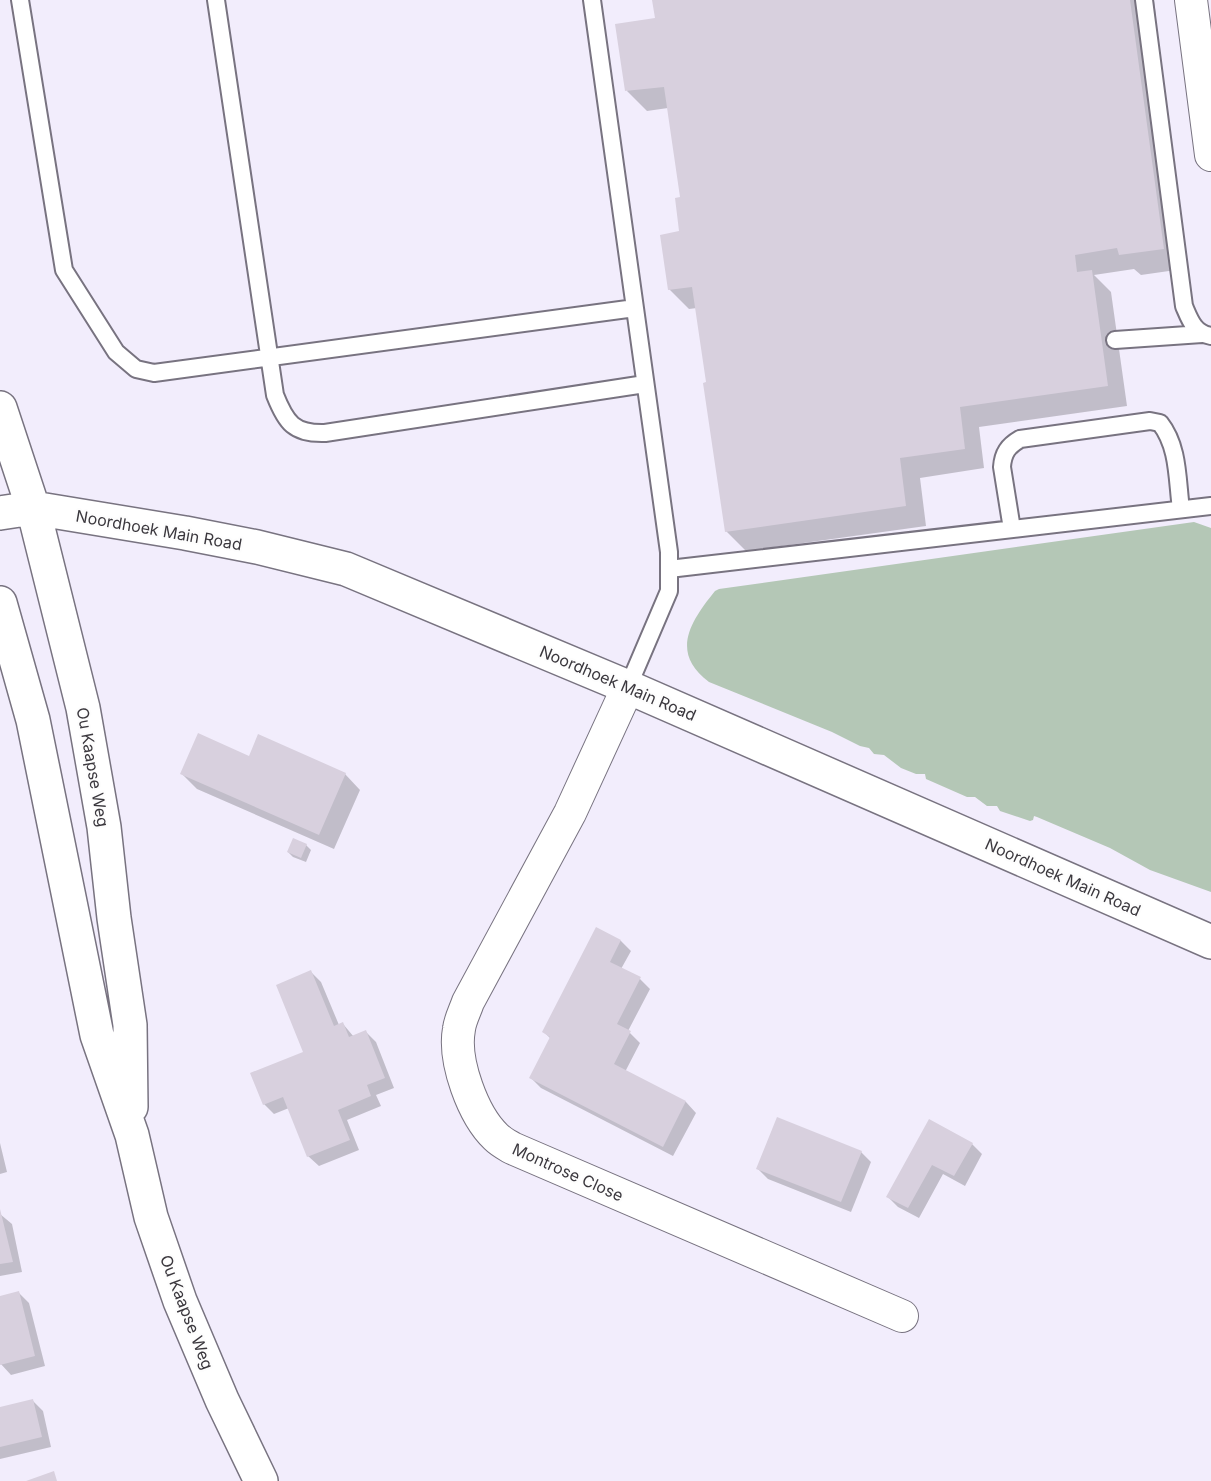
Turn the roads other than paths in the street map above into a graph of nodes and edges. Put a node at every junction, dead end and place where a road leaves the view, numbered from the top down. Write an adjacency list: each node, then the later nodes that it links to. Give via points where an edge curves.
1 (20, 0): 10 (lane, via 64,270 116,352 136,369 154,374)
2 (216, 0): 10 (lane)
3 (592, 0): 7 (lane)
4 (1144, 0): 8 (lane, via 1184,306 1194,328)
5 (1191, 0): 6 (street)
6 (1211, 155)
7 (635, 308): 10 (lane); 11 (lane)
8 (1207, 335): 9 (lane)
9 (1115, 340)
10 (270, 358): 11 (lane, via 275,395 282,412 294,428 308,434)
11 (645, 384): 18 (lane)
12 (0, 408): 14 (main road, Ou Kaapse Weg)
13 (1211, 506): 15 (lane)
14 (33, 508): 16 (main road, Noordhoek Main Road); 20 (main road, Noordhoek Main Road, via 257,547 346,569); 22 (main road, Ou Kaapse Weg, via 83,708 104,827 130,1026)
15 (1181, 509): 17 (lane); 17 (lane, via 1173,446 1160,423 1150,421 1012,443 1002,467)
16 (0, 513)
17 (1012, 529): 18 (lane)
18 (669, 570): 20 (lane, via 669,591)
19 (0, 603): 22 (main road, Ou Kaapse Weg, via 33,720 97,1035)
20 (628, 687): 21 (main road, Noordhoek Main Road); 23 (street, Montrose Close, via 570,813 468,1002 458,1030 466,1086 477,1111 496,1137 512,1148)
21 (1211, 942)
22 (132, 1135): 24 (main road, Ou Kaapse Weg, via 151,1217 180,1300)
23 (902, 1316)
24 (261, 1481)

